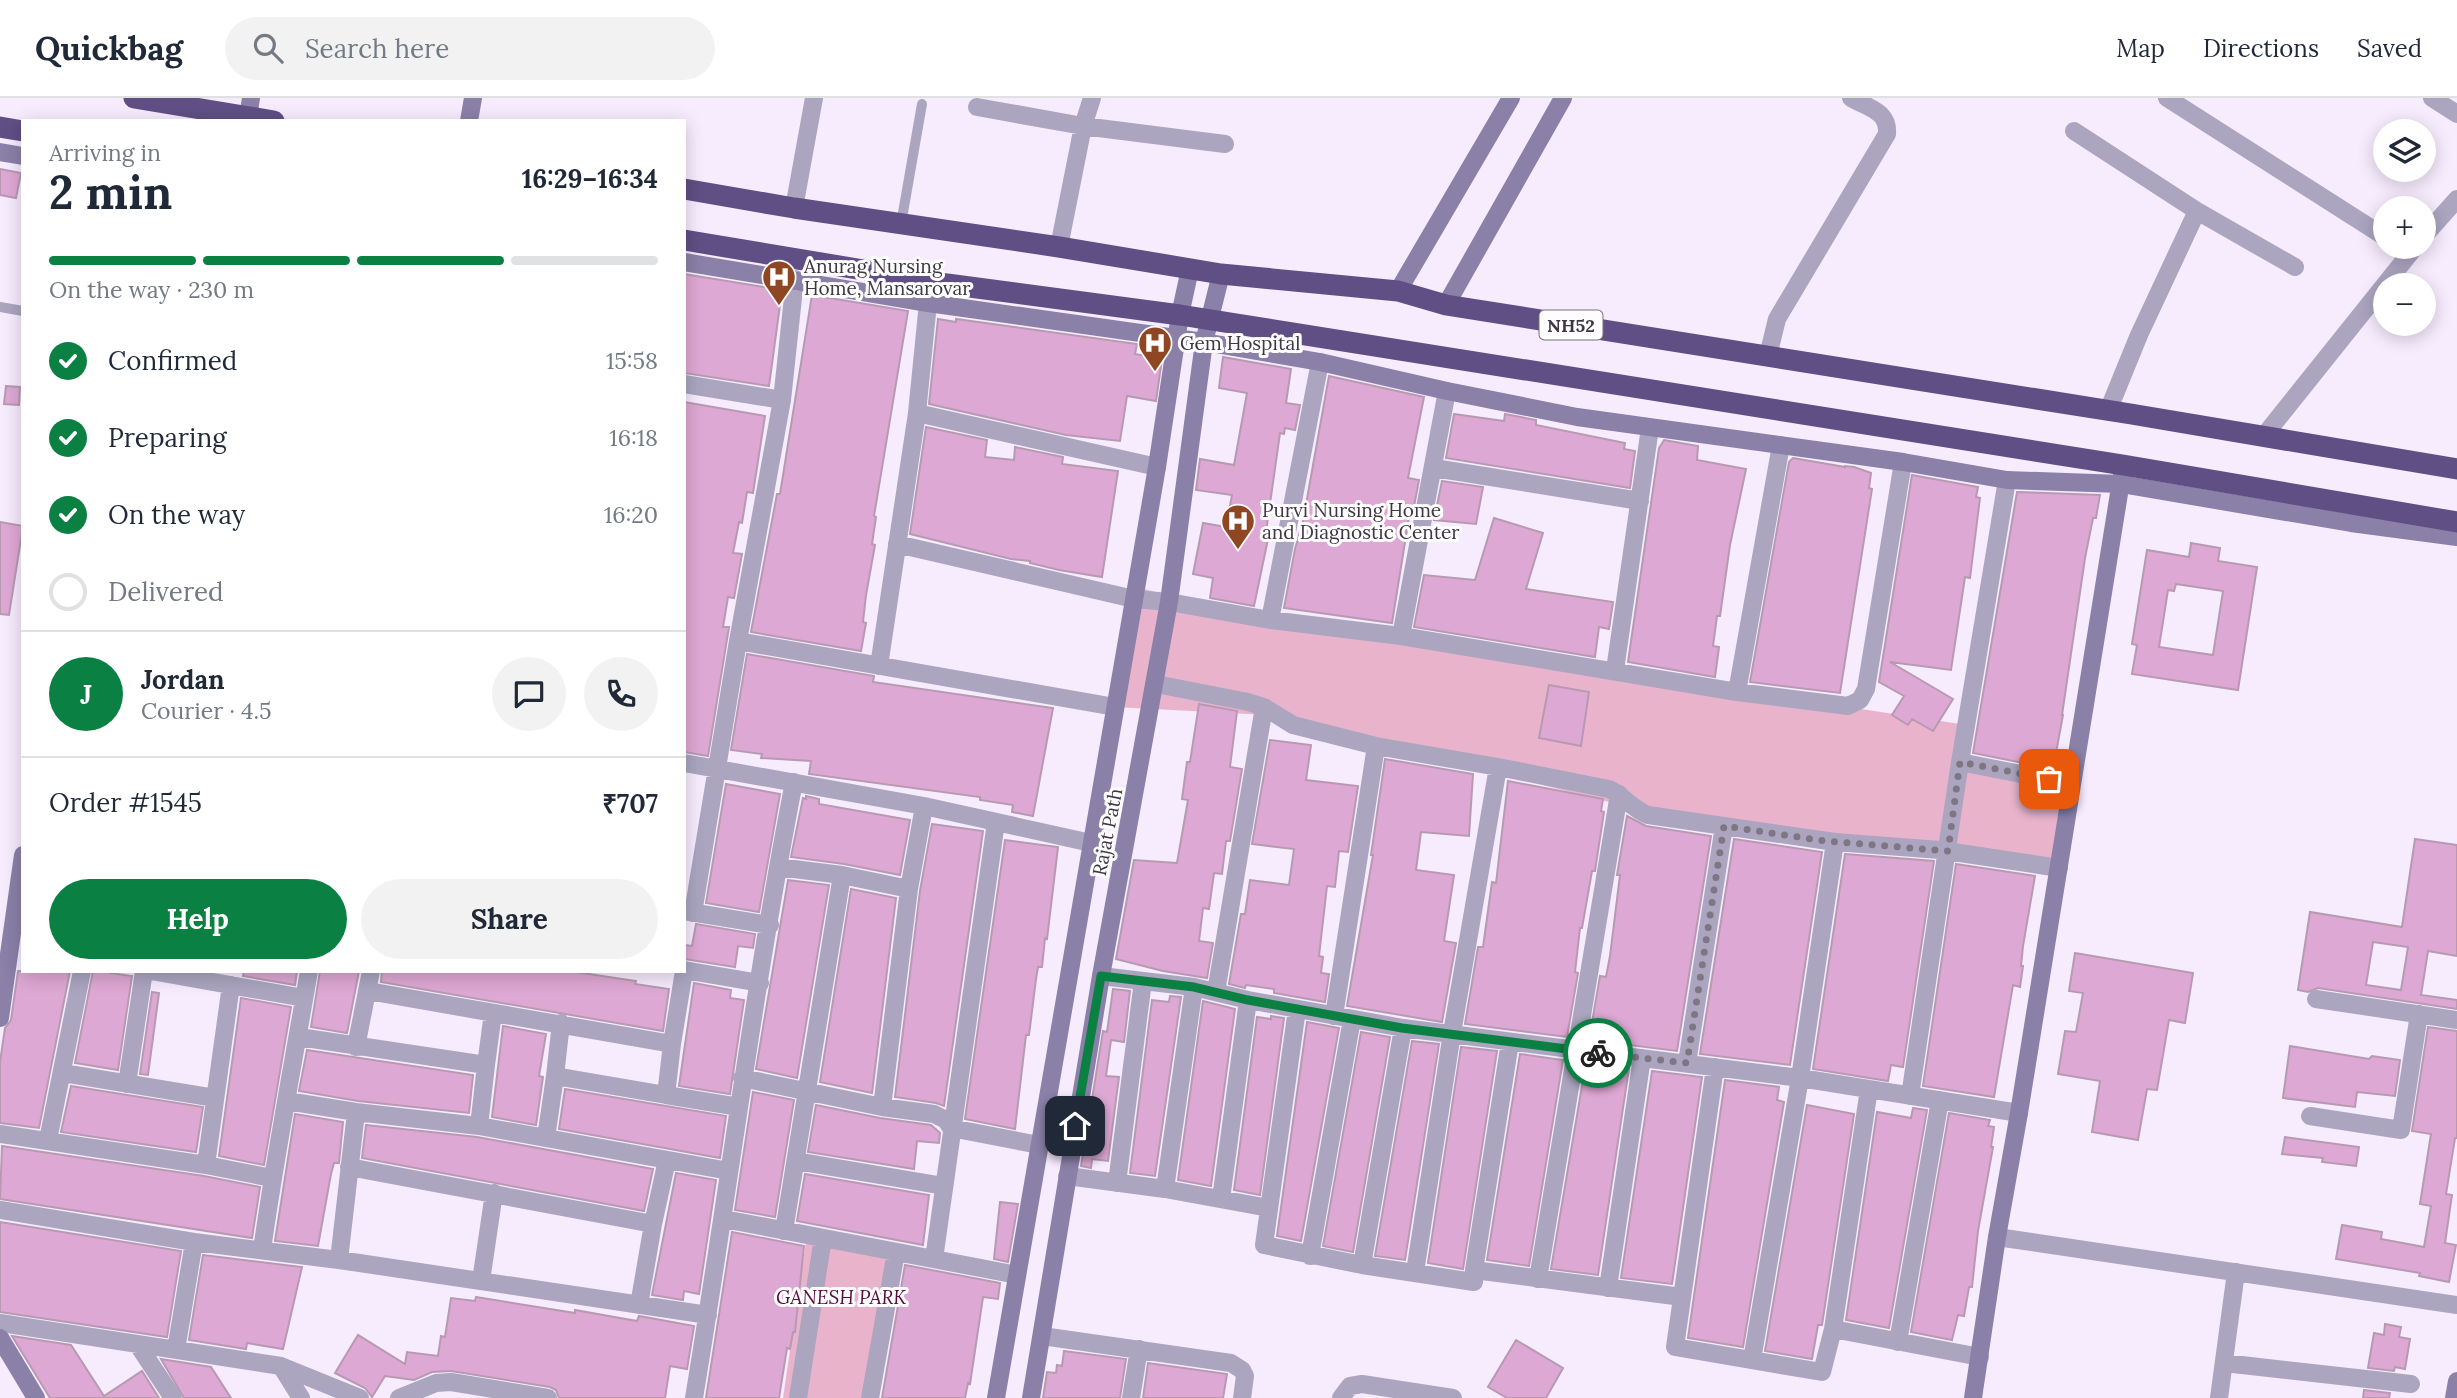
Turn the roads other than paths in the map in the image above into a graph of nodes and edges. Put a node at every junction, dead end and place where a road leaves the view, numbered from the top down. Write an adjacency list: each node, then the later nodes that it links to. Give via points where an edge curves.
1 (134, 98): 11 (highway)
2 (473, 98): 15 (street)
3 (814, 98): 25 (street)
4 (1093, 98): 16 (street)
5 (1511, 98): 38 (street)
6 (1563, 98): 40 (street)
7 (1851, 98): 47 (street, via 1882,114 1887,134 1777,319)
8 (2432, 98): 13 (street)
9 (2174, 100): 29 (street)
10 (922, 104): 28 (lane)
11 (249, 107): 14 (highway)
12 (977, 107): 16 (street)
13 (2457, 114)
14 (270, 119)
15 (469, 119)
16 (1083, 126): 20 (street); 31 (street)
17 (0, 127): 18 (highway)
18 (21, 131)
19 (2074, 131): 26 (street)
20 (1225, 144)
21 (0, 152): 22 (street)
22 (21, 156)
23 (686, 189): 25 (highway, NH52)
24 (2457, 199): 27 (street)
25 (794, 208): 28 (highway, NH52)
26 (2197, 211): 34 (street); 52 (street)
27 (2436, 223)
28 (901, 224): 31 (highway, NH52)
29 (2373, 229)
30 (686, 240): 43 (highway, via 947,284)
31 (1059, 247): 35 (highway, NH52)
32 (2401, 259): 55 (street)
33 (686, 262): 37 (street)
34 (2295, 267)
35 (1190, 269): 36 (highway, NH52); 43 (street, Rajat Path)
36 (1221, 274): 38 (highway, NH52); 44 (street, Rajat Path)
37 (795, 279): 39 (street); 51 (street)
38 (1398, 291): 40 (highway, NH52)
39 (928, 303): 45 (street); 53 (street)
40 (1446, 305): 47 (highway, NH52)
41 (0, 307): 42 (lane)
42 (21, 311)
43 (1180, 315): 44 (highway); 45 (street, Rajat Path)
44 (1209, 320): 46 (street, Rajat Path); 61 (highway)
45 (1178, 338): 46 (street); 58 (street, Rajat Path)
46 (1204, 342): 48 (street); 68 (street, Rajat Path)
47 (1768, 356): 52 (highway, NH52)
48 (1320, 362): 50 (street); 69 (street)
49 (686, 384): 51 (street)
50 (1447, 391): 54 (street); 59 (street)
51 (782, 400): 71 (street)
52 (2108, 411): 55 (highway, NH52)
53 (917, 413): 58 (street); 66 (street)
54 (1650, 428): 56 (street); 63 (street)
55 (2263, 437): 60 (highway, NH52)
56 (1781, 445): 57 (street); 75 (street)
57 (1903, 462): 62 (street); 75 (street, via 1866,689 1860,700 1848,706)
58 (1157, 467): 67 (street, Rajat Path)
59 (1434, 468): 63 (street); 70 (street)
60 (2457, 469)
61 (2122, 474): 62 (street); 64 (highway); 65 (street, via 2351,523); 84 (street)
62 (2007, 480): 79 (street)
63 (1640, 501): 73 (street)
64 (2457, 522)
65 (2457, 537)
66 (897, 544): 67 (street); 72 (street)
67 (1134, 599): 68 (street); 76 (street, Rajat Path)
68 (1170, 602): 69 (street); 74 (street, Rajat Path)
69 (1270, 620): 70 (street)
70 (1401, 636): 73 (street)
71 (738, 641): 72 (street); 82 (street)
72 (878, 666): 76 (street)
73 (1615, 670): 75 (street)
74 (1156, 684): 77 (street); 107 (street, Rajat Path)
75 (1737, 692)
76 (1115, 707): 90 (street, Rajat Path)
77 (1264, 707): 78 (street, via 1293,725); 113 (street)
78 (1376, 747): 81 (street); 121 (street)
79 (1960, 762): 84 (street); 91 (street)
80 (686, 763): 82 (street)
81 (1498, 767): 85 (street); 126 (street)
82 (719, 769): 83 (street); 97 (street)
83 (794, 782): 86 (street); 92 (street)
84 (2071, 783): 93 (street)
85 (1619, 794): 88 (street, via 1635,810 1648,815); 131 (street)
86 (924, 806): 87 (street); 96 (street)
87 (996, 822): 90 (street); 154 (street)
88 (1724, 826): 89 (street); 133 (street)
89 (1835, 842): 91 (street); 139 (street)
90 (1091, 843): 158 (street, Rajat Path)
91 (1948, 851): 93 (street); 144 (street)
92 (778, 867): 94 (street); 98 (street)
93 (2059, 868): 151 (street)
94 (842, 876): 96 (street); 142 (street)
95 (21, 881): 99 (street)
96 (909, 889): 149 (street)
97 (689, 911): 98 (street)
98 (770, 925): 109 (street)
99 (16, 950): 115 (street)
100 (686, 971): 109 (street)
101 (82, 973): 136 (street)
102 (144, 973): 140 (street)
103 (162, 973): 110 (street)
104 (309, 973): 114 (street)
105 (371, 973): 112 (street)
106 (684, 973): 129 (street)
107 (1101, 976): 108 (street); 164 (street, Rajat Path)
108 (1143, 981): 111 (street); 166 (street)
109 (760, 983): 138 (street)
110 (231, 985): 114 (street); 145 (street)
111 (1194, 987): 113 (street); 168 (street)
112 (368, 991): 119 (street); 130 (street)
113 (1216, 992): 117 (street)
114 (304, 998): 127 (street)
115 (2, 999): 122 (street)
116 (2316, 999): 120 (street)
117 (1248, 1000): 118 (street); 170 (street)
118 (1297, 1009): 121 (street); 171 (street)
119 (494, 1013): 124 (street); 134 (street)
120 (2419, 1014): 123 (street); 152 (street, via 2401,1130)
121 (1343, 1017): 125 (street); 181 (street)
122 (0, 1018)
123 (2457, 1020)
124 (561, 1023): 129 (street); 137 (street)
125 (1402, 1028): 126 (street); 184 (street)
126 (1452, 1033): 128 (street); 186 (street)
127 (299, 1037): 130 (street); 146 (street)
128 (1510, 1042): 131 (street); 185 (street)
129 (672, 1044): 143 (street)
130 (356, 1047): 134 (street)
131 (1574, 1051): 132 (street); 189 (street)
132 (1642, 1058): 133 (street); 191 (street)
133 (1687, 1063): 135 (street)
134 (486, 1065): 153 (street)
135 (1715, 1067): 139 (street); 192 (street)
136 (63, 1073): 140 (street); 157 (street)
137 (555, 1076): 143 (street); 156 (street)
138 (742, 1078): 142 (street); 148 (street)
139 (1800, 1078): 141 (street); 205 (street)
140 (127, 1084): 145 (street)
141 (1869, 1089): 144 (street); 197 (street)
142 (808, 1091): 149 (street); 160 (street)
143 (666, 1095): 148 (street)
144 (1910, 1096): 147 (street)
145 (215, 1098): 161 (street)
146 (287, 1101): 150 (street); 165 (street)
147 (1940, 1101): 151 (street); 200 (street)
148 (738, 1107): 163 (street)
149 (881, 1107): 154 (street, via 942,1116)
150 (356, 1112): 153 (street); 162 (street)
151 (2019, 1113): 176 (street)
152 (2310, 1116)
153 (479, 1126): 156 (street)
154 (951, 1128): 158 (street); 167 (street)
155 (0, 1134): 157 (street)
156 (546, 1138): 159 (street)
157 (48, 1140): 161 (street)
158 (1039, 1145): 188 (street, Rajat Path)
159 (667, 1160): 163 (street); 174 (street)
160 (796, 1161): 167 (street); 175 (street)
161 (206, 1165): 165 (street)
162 (349, 1167): 169 (street); 183 (street)
163 (729, 1171): 173 (street)
164 (1067, 1176): 166 (street); 198 (street, Rajat Path)
165 (272, 1178): 179 (street)
166 (1117, 1182): 168 (street)
167 (944, 1186): 182 (street)
168 (1165, 1189): 170 (street)
169 (494, 1193): 174 (street); 190 (street)
170 (1221, 1199): 171 (street)
171 (1269, 1208): 181 (street, via 1264,1245)
172 (0, 1210): 178 (street)
173 (724, 1219): 175 (street); 195 (street)
174 (653, 1224): 193 (street)
175 (784, 1231): 177 (street)
176 (1997, 1237): 187 (street); 204 (street)
177 (823, 1238): 180 (street); 217 (street)
178 (194, 1242): 179 (street); 203 (street)
179 (262, 1250): 183 (street)
180 (896, 1252): 182 (street); 218 (street)
181 (1310, 1256): 184 (street)
182 (934, 1259): 188 (street)
183 (339, 1260): 190 (street)
184 (1362, 1265): 186 (street)
185 (1474, 1270): 186 (street, via 1474,1282); 189 (street)
186 (1415, 1272)
187 (2236, 1272): 194 (street); 206 (street)
188 (1017, 1275): 219 (street, Rajat Path)
189 (1538, 1279): 191 (street)
190 (481, 1282): 193 (street)
191 (1608, 1288): 192 (street)
192 (1682, 1297): 205 (street, via 1675,1347)
193 (639, 1305): 195 (street)
194 (2457, 1306)
195 (708, 1315): 216 (street)
196 (0, 1324): 201 (street)
197 (1833, 1329): 200 (street); 205 (street, via 1822,1372)
198 (1042, 1335): 202 (street); 220 (street, Rajat Path)
199 (0, 1338): 210 (street)
200 (1898, 1342): 204 (street)
201 (138, 1345): 203 (street); 211 (street)
202 (1139, 1349): 221 (street); 222 (street, via 1231,1363 1245,1376)
203 (176, 1350): 207 (street)
204 (1980, 1357): 225 (street)
205 (1752, 1360)
206 (2224, 1363): 209 (street); 226 (street)
207 (281, 1366): 212 (street); 213 (street)
208 (2457, 1381): 227 (street)
209 (2411, 1384)
210 (36, 1398)
211 (173, 1398)
212 (301, 1398)
213 (360, 1398)
214 (399, 1398): 215 (street, via 451,1382)
215 (548, 1398)
216 (694, 1398)
217 (798, 1398)
218 (870, 1398)
219 (996, 1398)
220 (1031, 1398)
221 (1131, 1398)
222 (1242, 1398)
223 (1341, 1398): 224 (street, via 1350,1386 1362,1384)
224 (1447, 1398)
225 (1973, 1398)
226 (2219, 1398)
227 (2454, 1398)

